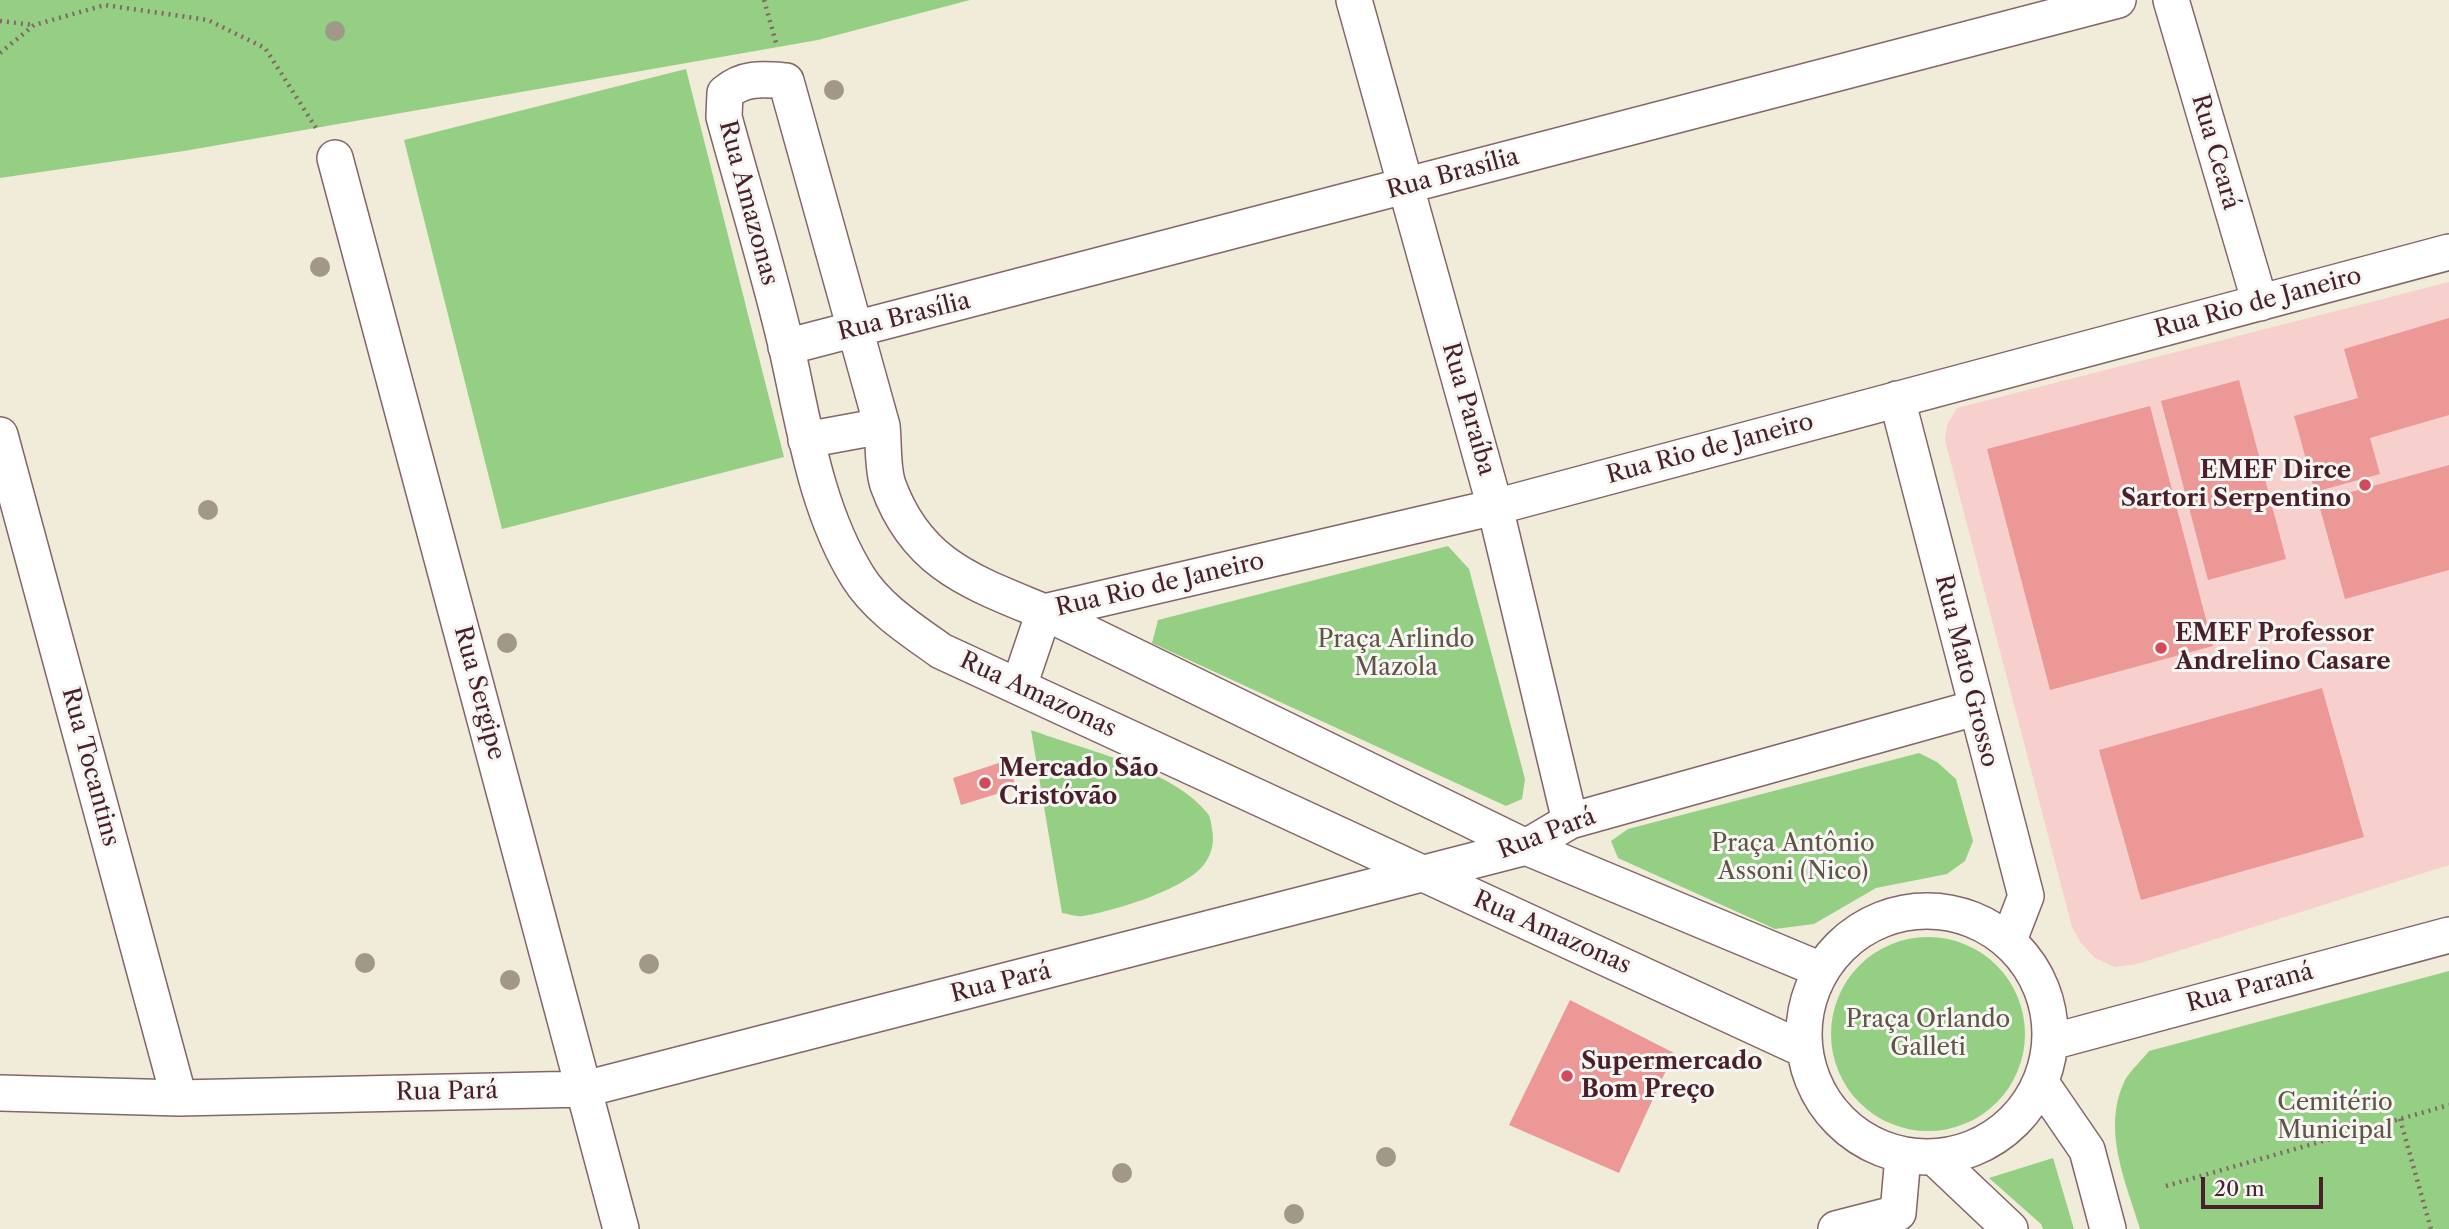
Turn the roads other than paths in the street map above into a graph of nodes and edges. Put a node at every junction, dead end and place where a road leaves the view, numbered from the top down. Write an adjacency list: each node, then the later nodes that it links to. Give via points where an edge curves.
1 (1354, 0): 5 (street, Rua Paraíba)
2 (2118, 0): 5 (street, Rua Brasília)
3 (2171, 0): 7 (street, Rua Ceará)
4 (335, 158): 27 (street, Rua Sergipe)
5 (1405, 187): 8 (street, Rua Brasília); 14 (street, Rua Paraíba)
6 (2449, 252): 7 (street, Rua Rio de Janeiro)
7 (2260, 303): 10 (street, Rua Rio de Janeiro)
8 (855, 329): 9 (street, Rua Brasília); 9 (street, Rua Amazonas, via 786,81 736,83 725,93 724,117); 11 (street, Rua Amazonas)
9 (786, 347): 13 (street, Rua Amazonas)
10 (1897, 399): 14 (street, Rua Rio de Janeiro); 17 (street, Rua Mato Grosso)
11 (882, 426): 13 (street); 15 (street, Rua Amazonas, via 887,483 913,536 962,578)
12 (0, 435): 29 (street, Rua Tocantins)
13 (806, 440): 16 (street, Rua Amazonas, via 828,511 859,578 891,615 941,651)
14 (1495, 507): 15 (street, Rua Rio de Janeiro); 18 (street, Rua Paraíba)
15 (1044, 612): 16 (street, Rua Rio de Janeiro); 19 (street, Rua Amazonas)
16 (1019, 686): 20 (street, Rua Amazonas)
17 (1975, 708): 18 (street, Rua Pará); 22 (street, Rua Mato Grosso, via 2026,896)
18 (1570, 821): 19 (street, Rua Pará)
19 (1526, 847): 20 (street, Rua Pará); 23 (street, Rua Amazonas)
20 (1424, 875): 25 (street, Rua Amazonas); 27 (street, Rua Pará)
21 (2449, 935): 24 (street, Rua Paraná)
22 (2009, 940): 23 (street, via 1978,921 1944,911 1908,912 1874,923 1844,942); 24 (street, via 2033,969 2048,1004)
23 (1821, 970): 25 (street, via 1803,1021)
24 (2051, 1042): 26 (street)
25 (1803, 1049): 30 (street, via 1811,1080 1826,1107 1847,1130 1874,1146)
26 (2041, 1083): 30 (street, via 2024,1112 1998,1136 1968,1151); 34 (street, via 2087,1150)
27 (585, 1089): 29 (street, Rua Pará); 31 (street, Rua Sergipe)
28 (0, 1093): 29 (street, Rua Pará)
29 (179, 1098)
30 (1919, 1157): 32 (street, via 1898,1213); 33 (street)
31 (621, 1229)
32 (1836, 1229)
33 (2010, 1229)
34 (2108, 1229)

